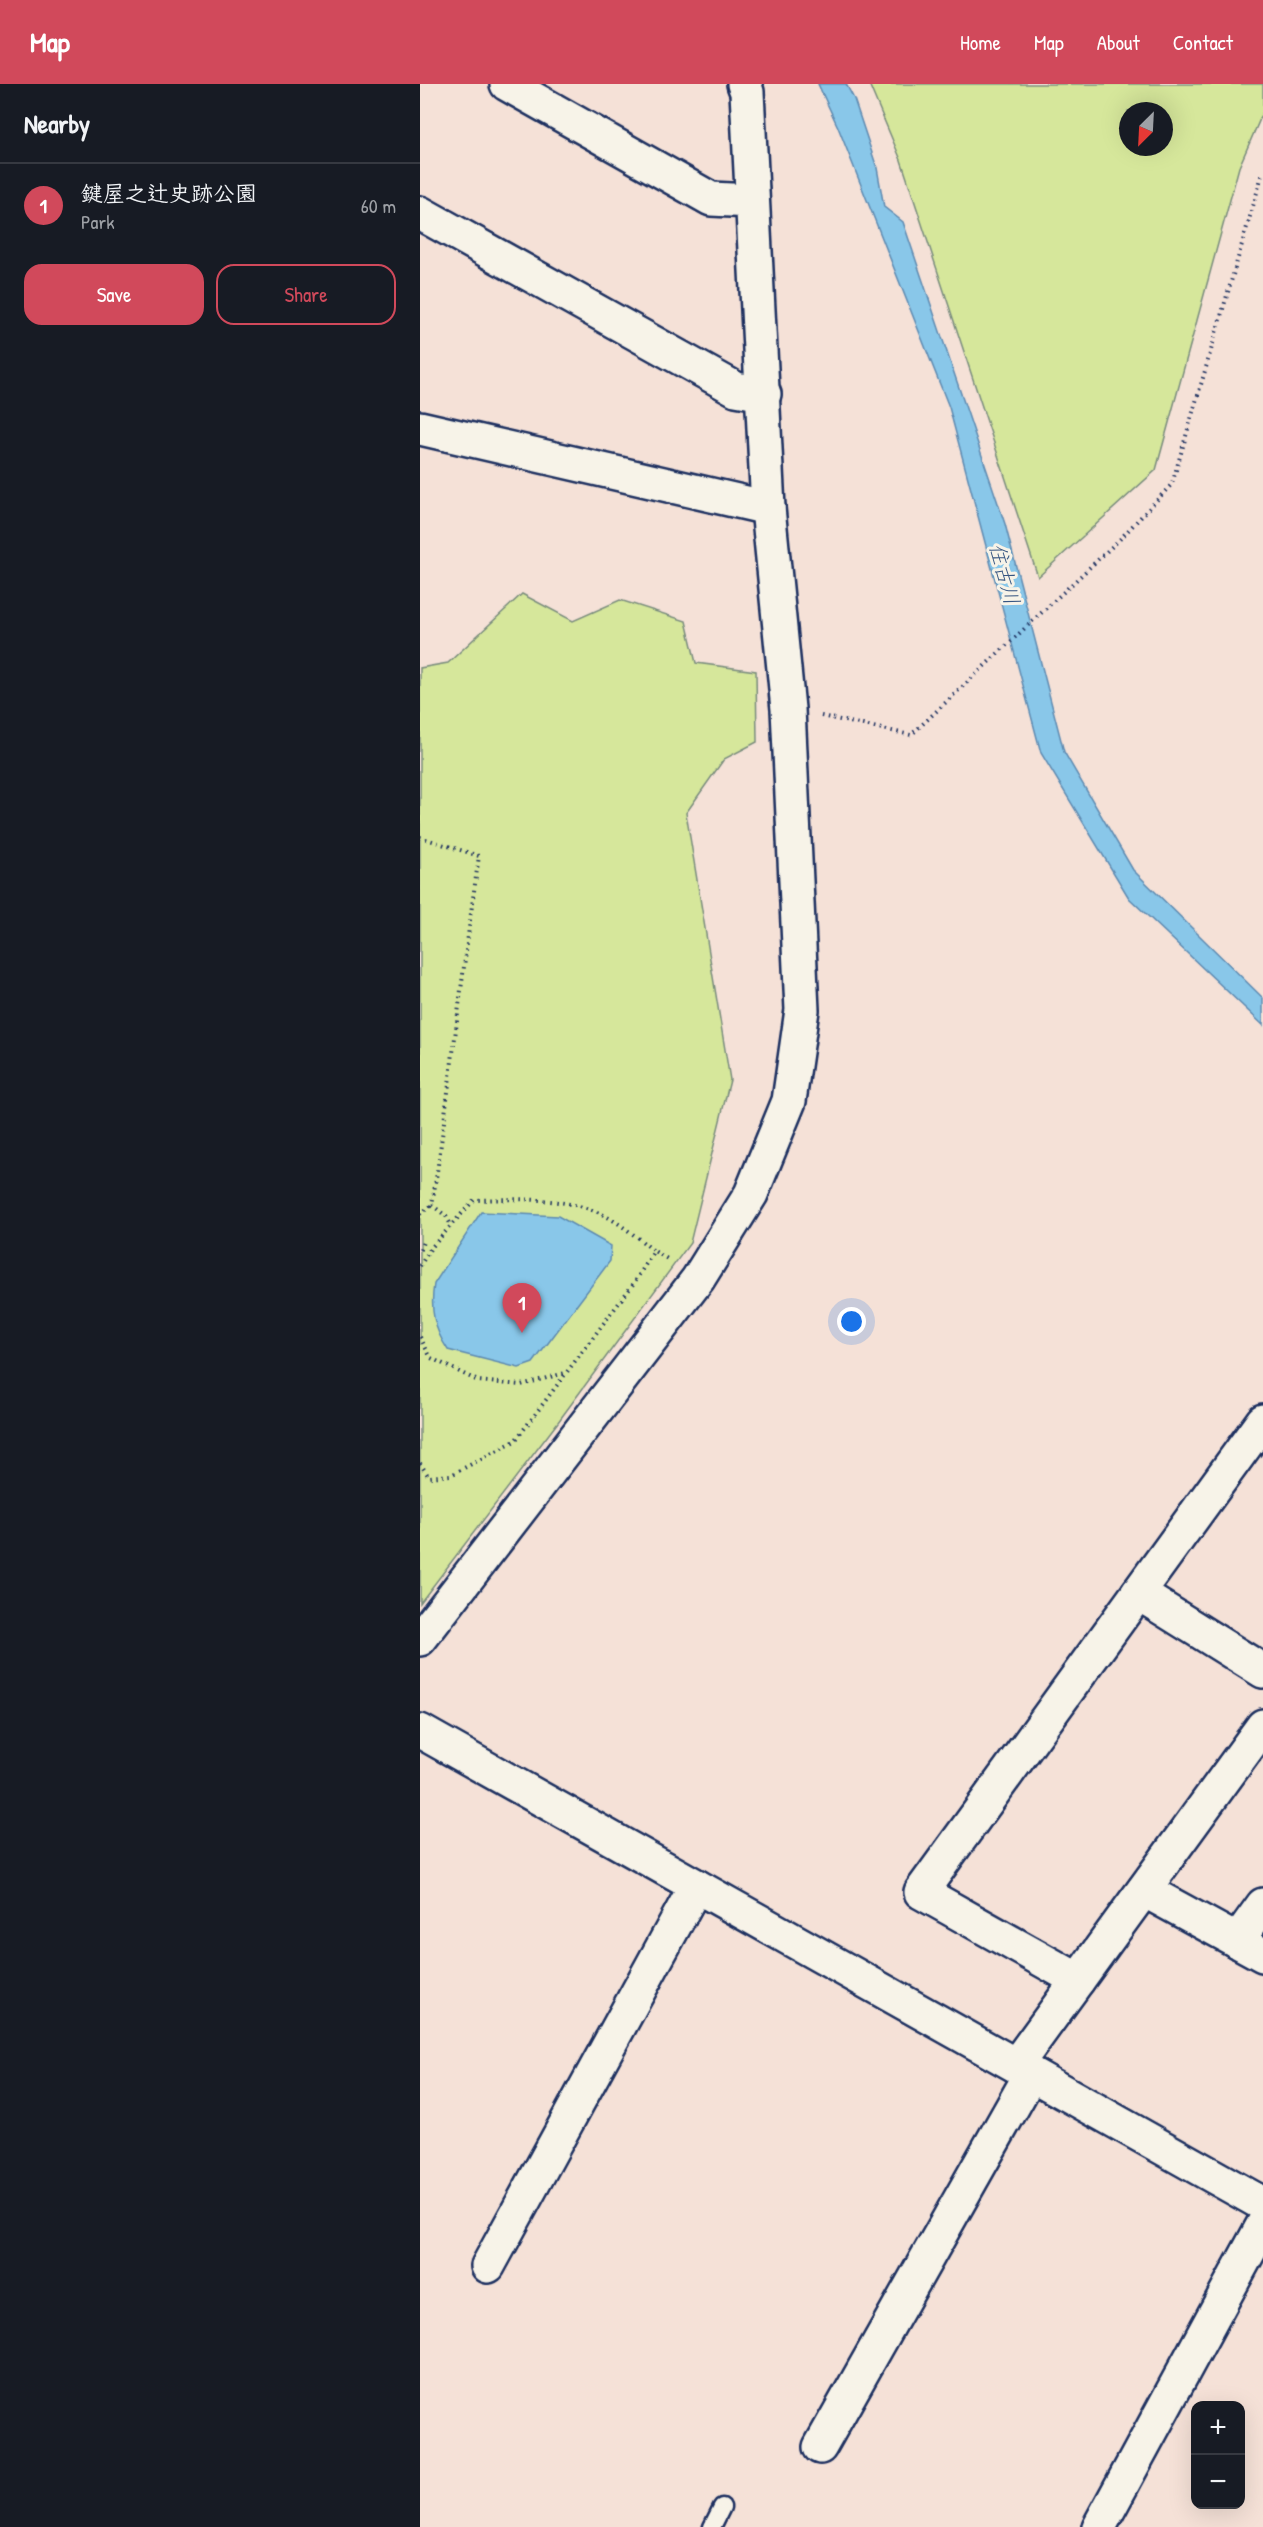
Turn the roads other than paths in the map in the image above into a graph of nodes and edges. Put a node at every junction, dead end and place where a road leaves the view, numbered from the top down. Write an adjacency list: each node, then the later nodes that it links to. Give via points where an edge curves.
1 (507, 84): 3 (street, via 711,199)
2 (744, 84): 3 (street)
3 (751, 201): 5 (street)
4 (420, 213): 5 (street, via 736,389)
5 (764, 394): 7 (street)
6 (420, 428): 7 (street)
7 (768, 508): 10 (street, via 789,708 802,1010 789,1101 752,1194 698,1279)
8 (1263, 1421): 9 (street)
9 (1138, 1593): 11 (street); 18 (street, via 921,1892)
10 (420, 1638)
11 (1263, 1671)
12 (1263, 1726): 15 (street)
13 (420, 1731): 14 (street)
14 (696, 1886): 19 (street); 22 (street)
15 (1144, 1890): 17 (street); 18 (street)
16 (1263, 1905): 17 (street)
17 (1250, 1948)
18 (1078, 1980): 19 (street)
19 (1024, 2070): 20 (street); 23 (street)
20 (1263, 2204)
21 (1263, 2225): 26 (street)
22 (488, 2266)
23 (820, 2447)
24 (722, 2507): 25 (lane)
25 (711, 2527)
26 (1099, 2527)

